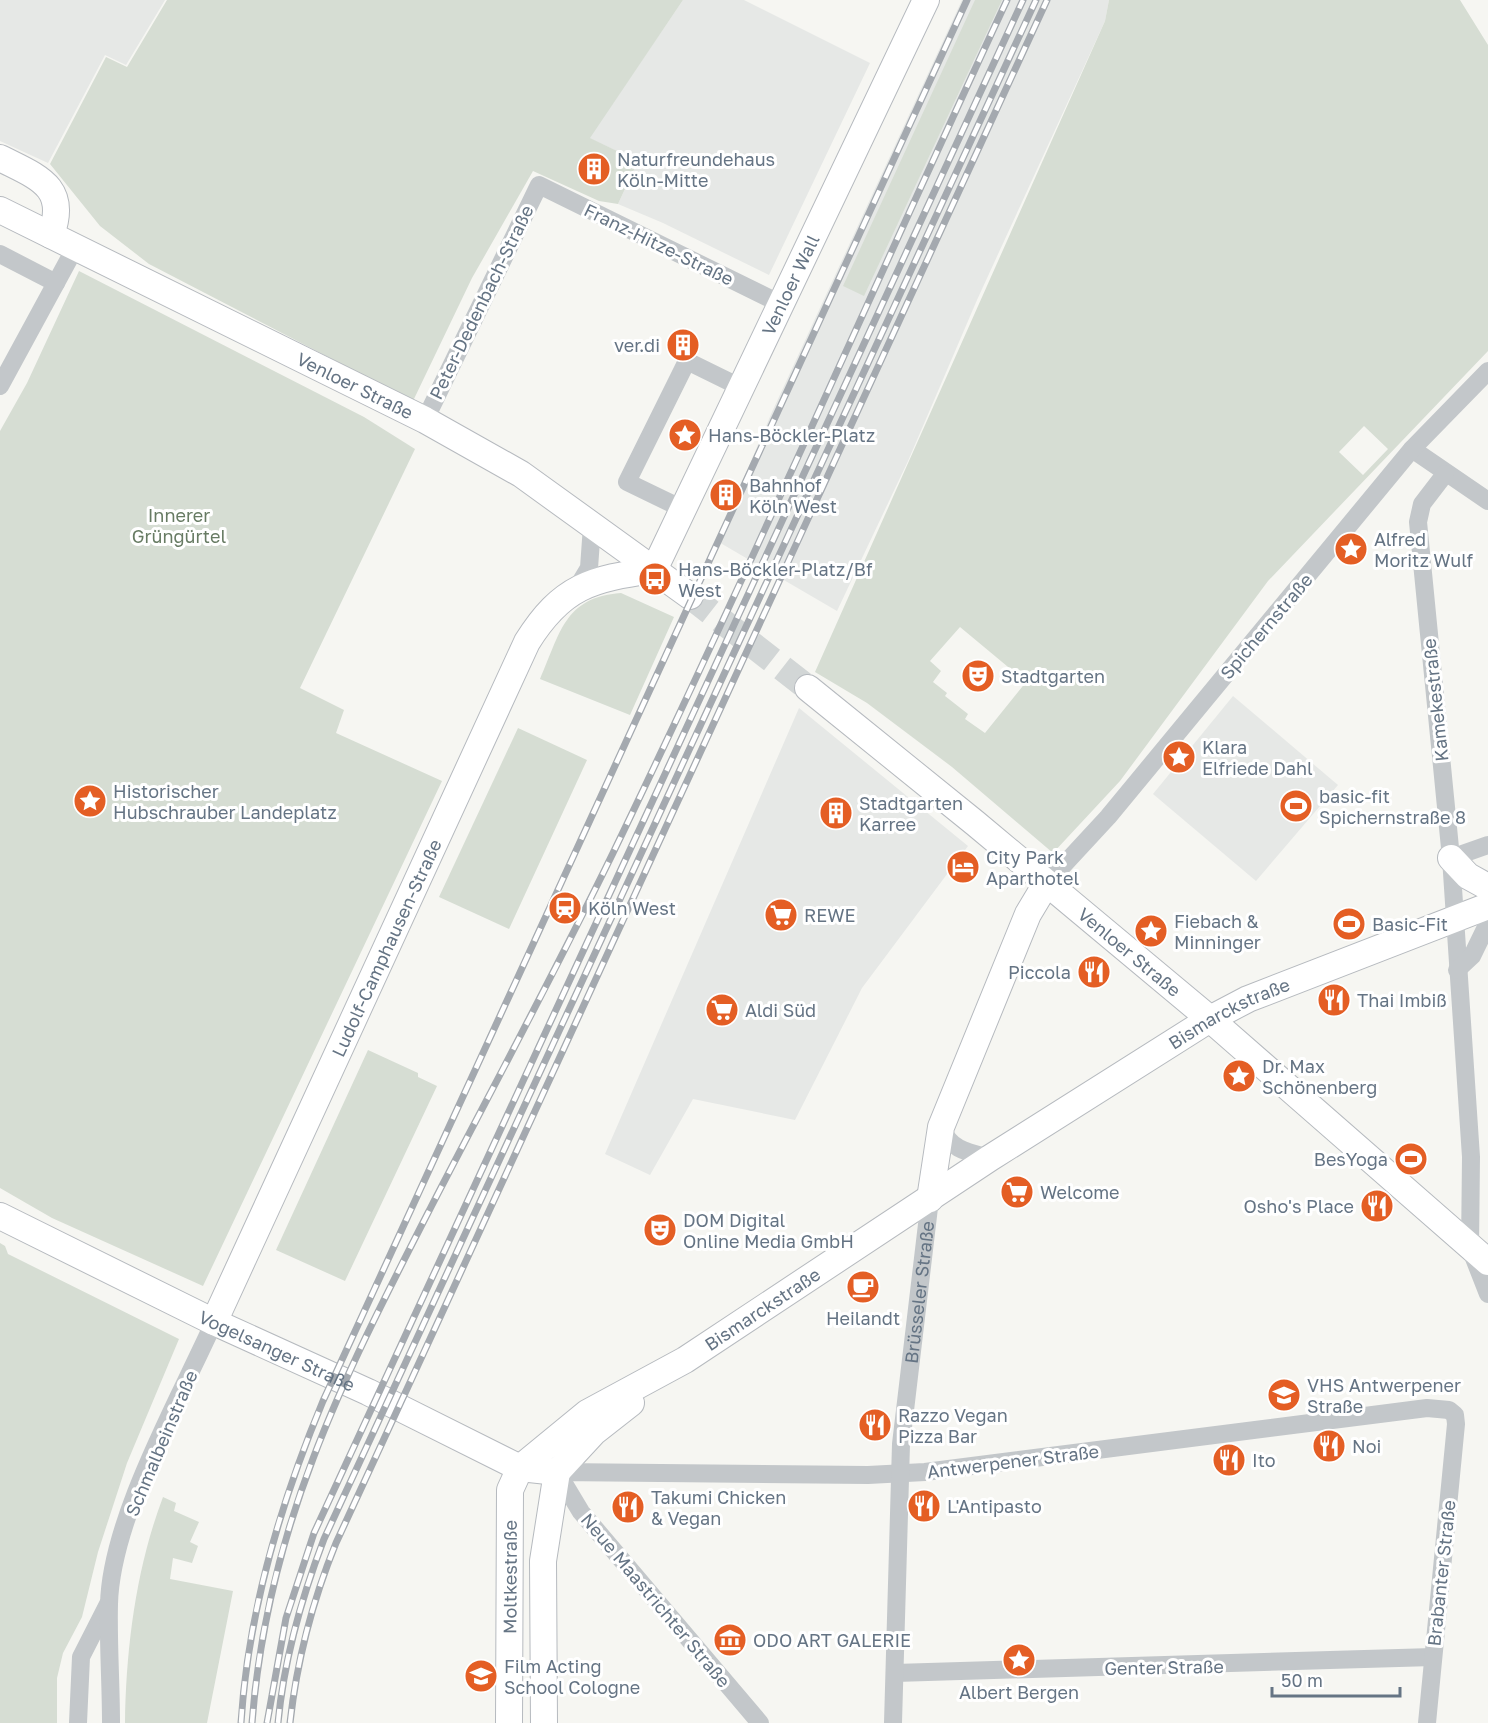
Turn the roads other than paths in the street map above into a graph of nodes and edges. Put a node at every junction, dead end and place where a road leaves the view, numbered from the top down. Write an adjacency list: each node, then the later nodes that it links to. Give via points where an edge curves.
1 (926, 0): 9 (street, Venloer Wall)
2 (6, 169): 5 (street, via 38,177 54,193 57,207)
3 (539, 185): 9 (street, Franz-Hitze-Straße); 13 (street, Peter-Dedenbach-Straße)
4 (0, 210): 5 (street, Venloer Straße)
5 (51, 235): 6 (street, Venloer Straße)
6 (75, 248): 8 (street); 13 (street, Venloer Straße)
7 (0, 254): 8 (street)
8 (56, 283): 11 (street)
9 (779, 303): 12 (street, Venloer Wall)
10 (1488, 371): 14 (street, Spichernstraße)
11 (0, 386)
12 (742, 388): 17 (street, Venloer Wall); 17 (street, via 687,361 627,482)
13 (425, 420): 18 (street, Venloer Straße, via 521,474)
14 (1412, 450): 15 (street); 25 (street, Spichernstraße, via 1108,818)
15 (1445, 474): 16 (street); 24 (street, Kamekestraße, via 1422,504 1418,522)
16 (1488, 501)
17 (685, 510): 19 (street, Venloer Wall)
18 (592, 526): 19 (street, Venloer Straße); 20 (street, Ludolf-Camphausen-Straße, via 589,568)
19 (654, 570): 20 (street, Ludolf-Camphausen-Straße); 21 (street, Venloer Straße)
20 (577, 588): 38 (street, Ludolf-Camphausen-Straße, via 544,615 527,642)
21 (690, 596)
22 (808, 688): 25 (street, Venloer Straße)
23 (1488, 845): 24 (street)
24 (1451, 858): 26 (street, via 1468,876); 28 (street, Kamekestraße)
25 (1046, 884): 31 (street, Venloer Straße); 32 (street, Brüsseler Straße, via 1028,914)
26 (1488, 887)
27 (1488, 906): 28 (street, Bismarckstraße)
28 (1454, 920): 30 (street, Kamekestraße); 31 (street, Bismarckstraße, via 1248,999)
29 (1488, 923): 30 (street, via 1472,956)
30 (1457, 970): 36 (street, Kamekestraße)
31 (1210, 1019): 33 (street, Bismarckstraße); 36 (street, Venloer Straße)
32 (941, 1127): 33 (street, via 958,1150); 34 (street, Brüsseler Straße)
33 (990, 1158): 34 (street, Bismarckstraße)
34 (930, 1199): 39 (street, Bismarckstraße); 43 (street, Brüsseler Straße)
35 (0, 1216): 38 (street, Vogelsanger Straße)
36 (1479, 1255): 37 (street)
37 (1488, 1294)
38 (214, 1322): 41 (street, Vogelsanger Straße, via 368,1392); 44 (street, Schmalbeinstraße, via 135,1495 118,1550)
39 (685, 1360): 41 (street, Bismarckstraße, via 587,1413); 42 (street, Bismarckstraße, via 594,1432)
40 (1456, 1424): 43 (street, Antwerpener Straße, via 1455,1415 1449,1410 1427,1408 1126,1448); 45 (street, Brabanter Straße)
41 (520, 1468): 42 (street, Vogelsanger Straße); 49 (street, Moltkestraße, via 510,1490)
42 (557, 1472): 43 (street, Antwerpener Straße); 50 (street, Moltkestraße, via 543,1561); 51 (street, Neue Maastrichter Straße, via 581,1512)
43 (900, 1472): 46 (street, Brüsseler Straße)
44 (109, 1603): 47 (street, Schmalbeinstraße, via 81,1657); 48 (street, Schmalbeinstraße)
45 (1433, 1658): 46 (street, Genter Straße); 53 (street, Brabanter Straße)
46 (895, 1673): 52 (street, Brüsseler Straße)
47 (78, 1723)
48 (111, 1723)
49 (509, 1723)
50 (544, 1723)
51 (760, 1723)
52 (893, 1723)
53 (1426, 1723)

